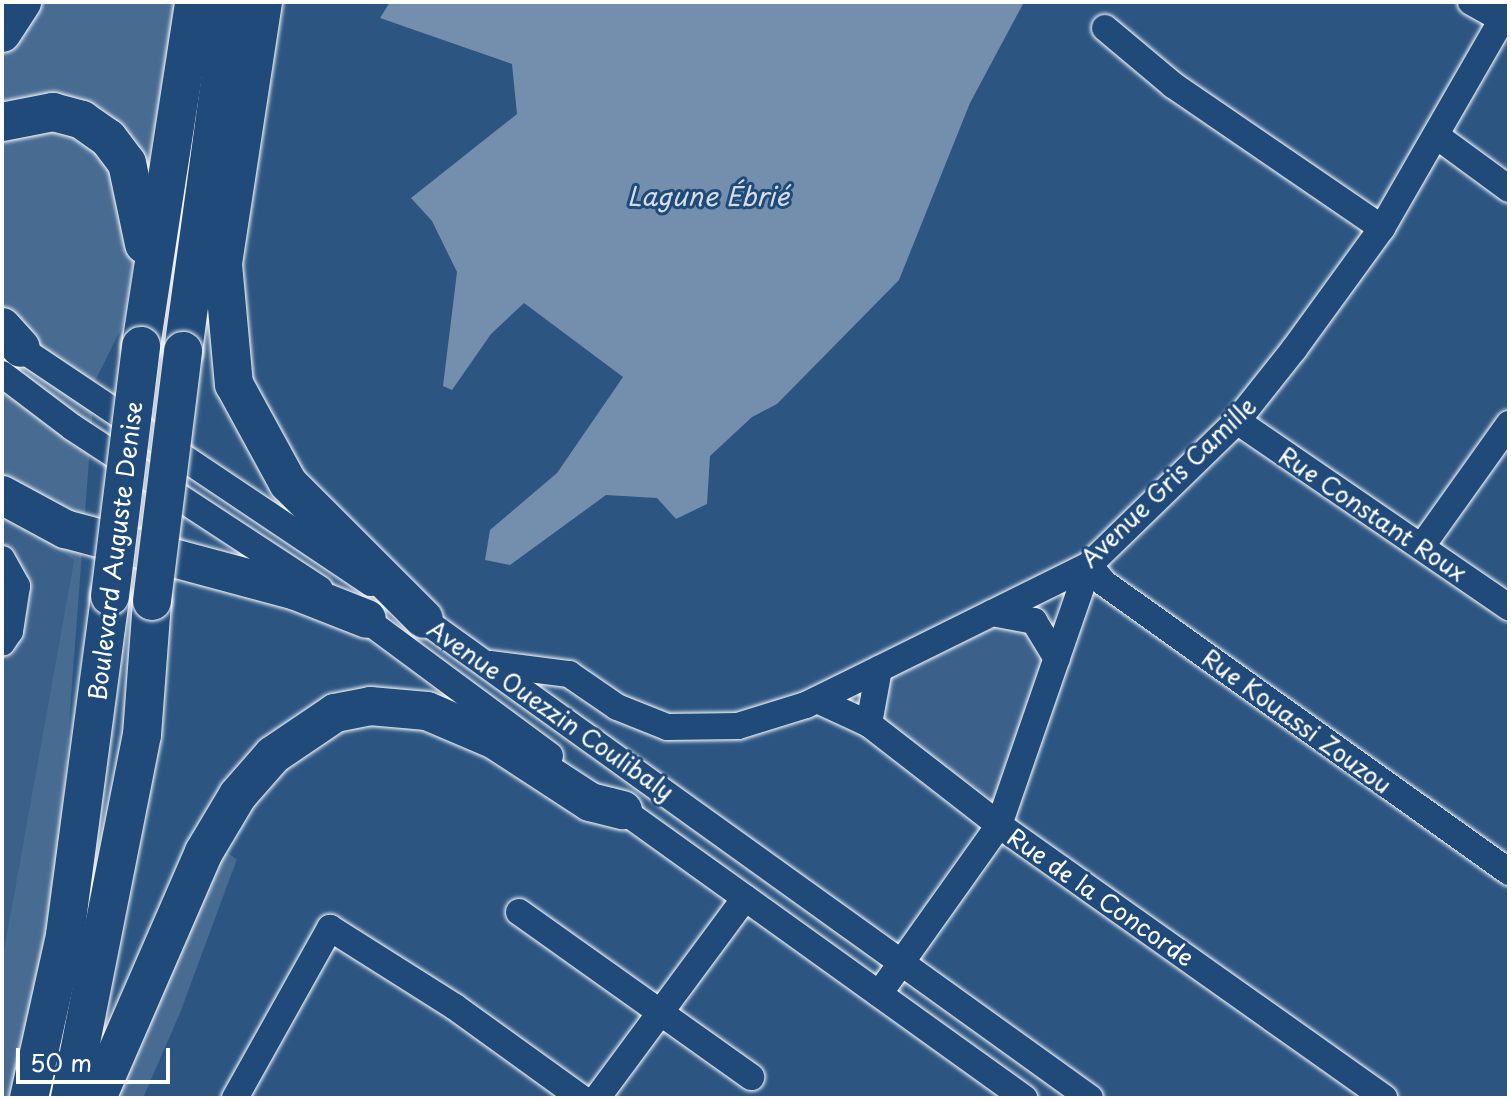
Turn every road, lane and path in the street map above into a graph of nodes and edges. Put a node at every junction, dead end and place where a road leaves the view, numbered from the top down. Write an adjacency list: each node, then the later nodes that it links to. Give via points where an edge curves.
1 (22, 2): 8 (highway)
2 (194, 2): 14 (highway, Boulevard Auguste Denise)
3 (231, 2): 41 (highway, Boulevard Auguste Denise, bridge, via 152,601 142,735)
4 (263, 2): 24 (highway, via 223,264 234,384 288,483)
5 (1471, 2): 6 (street)
6 (1506, 13): 10 (street, Avenue Gris Camille)
7 (1105, 28): 12 (street, via 1173,85)
8 (2, 33)
9 (2, 122): 14 (highway, via 53,112 82,120 108,138 127,163 145,227)
10 (1438, 137): 11 (street); 12 (street, Avenue Gris Camille)
11 (1509, 189)
12 (1382, 228): 15 (street, Avenue Gris Camille)
13 (7, 346): 23 (street, Avenue Ouezzin Coulibaly, via 72,427); 24 (street, Avenue Ouezzin Coulibaly)
14 (141, 346): 40 (highway, Boulevard Auguste Denise, bridge, via 65,935)
15 (1237, 421): 18 (street, Rue Constant Roux); 20 (street, Avenue Gris Camille)
16 (1509, 424): 18 (street)
17 (2, 495): 23 (highway, via 65,529 296,591)
18 (1422, 546): 21 (street, Rue Constant Roux)
19 (2, 559): 25 (street, via 17,586 10,631)
20 (1089, 565): 22 (street, Avenue Gris Camille); 26 (street); 33 (street, Rue Kouassi Zouzou, via 1104,583)
21 (1509, 607)
22 (992, 613): 26 (street, via 1034,621); 28 (street, Avenue Gris Camille)
23 (367, 619): 31 (street, Avenue Ouezzin Coulibaly)
24 (424, 619): 27 (street, Avenue Ouezzin Coulibaly)
25 (2, 643)
26 (1057, 659): 32 (street)
27 (490, 664): 29 (street, Avenue Gris Camille, via 569,674 617,707 667,727 738,726); 36 (street, Avenue Ouezzin Coulibaly)
28 (879, 669): 29 (street, Avenue Gris Camille); 30 (street)
29 (817, 700): 30 (street, Rue de la Concorde)
30 (869, 724): 32 (street, Rue de la Concorde)
31 (623, 810): 34 (street, Avenue Ouezzin Coulibaly); 42 (highway, via 590,802 495,740 427,711 370,706 335,713 273,755 238,795 204,852)
32 (999, 825): 36 (street); 48 (street, Rue de la Concorde)
33 (1509, 872)
34 (745, 898): 37 (street, Avenue Ouezzin Coulibaly); 38 (street)
35 (519, 912): 38 (street)
36 (902, 962): 37 (street); 47 (street, Avenue Ouezzin Coulibaly)
37 (879, 994): 46 (street, Avenue Ouezzin Coulibaly)
38 (662, 1014): 39 (street); 45 (street)
39 (751, 1077)
40 (29, 1098)
41 (70, 1098)
42 (97, 1098)
43 (235, 1098): 44 (street, via 330,928 455,1007)
44 (581, 1098)
45 (597, 1098)
46 (1024, 1098)
47 (1090, 1098)
48 (1384, 1098)

